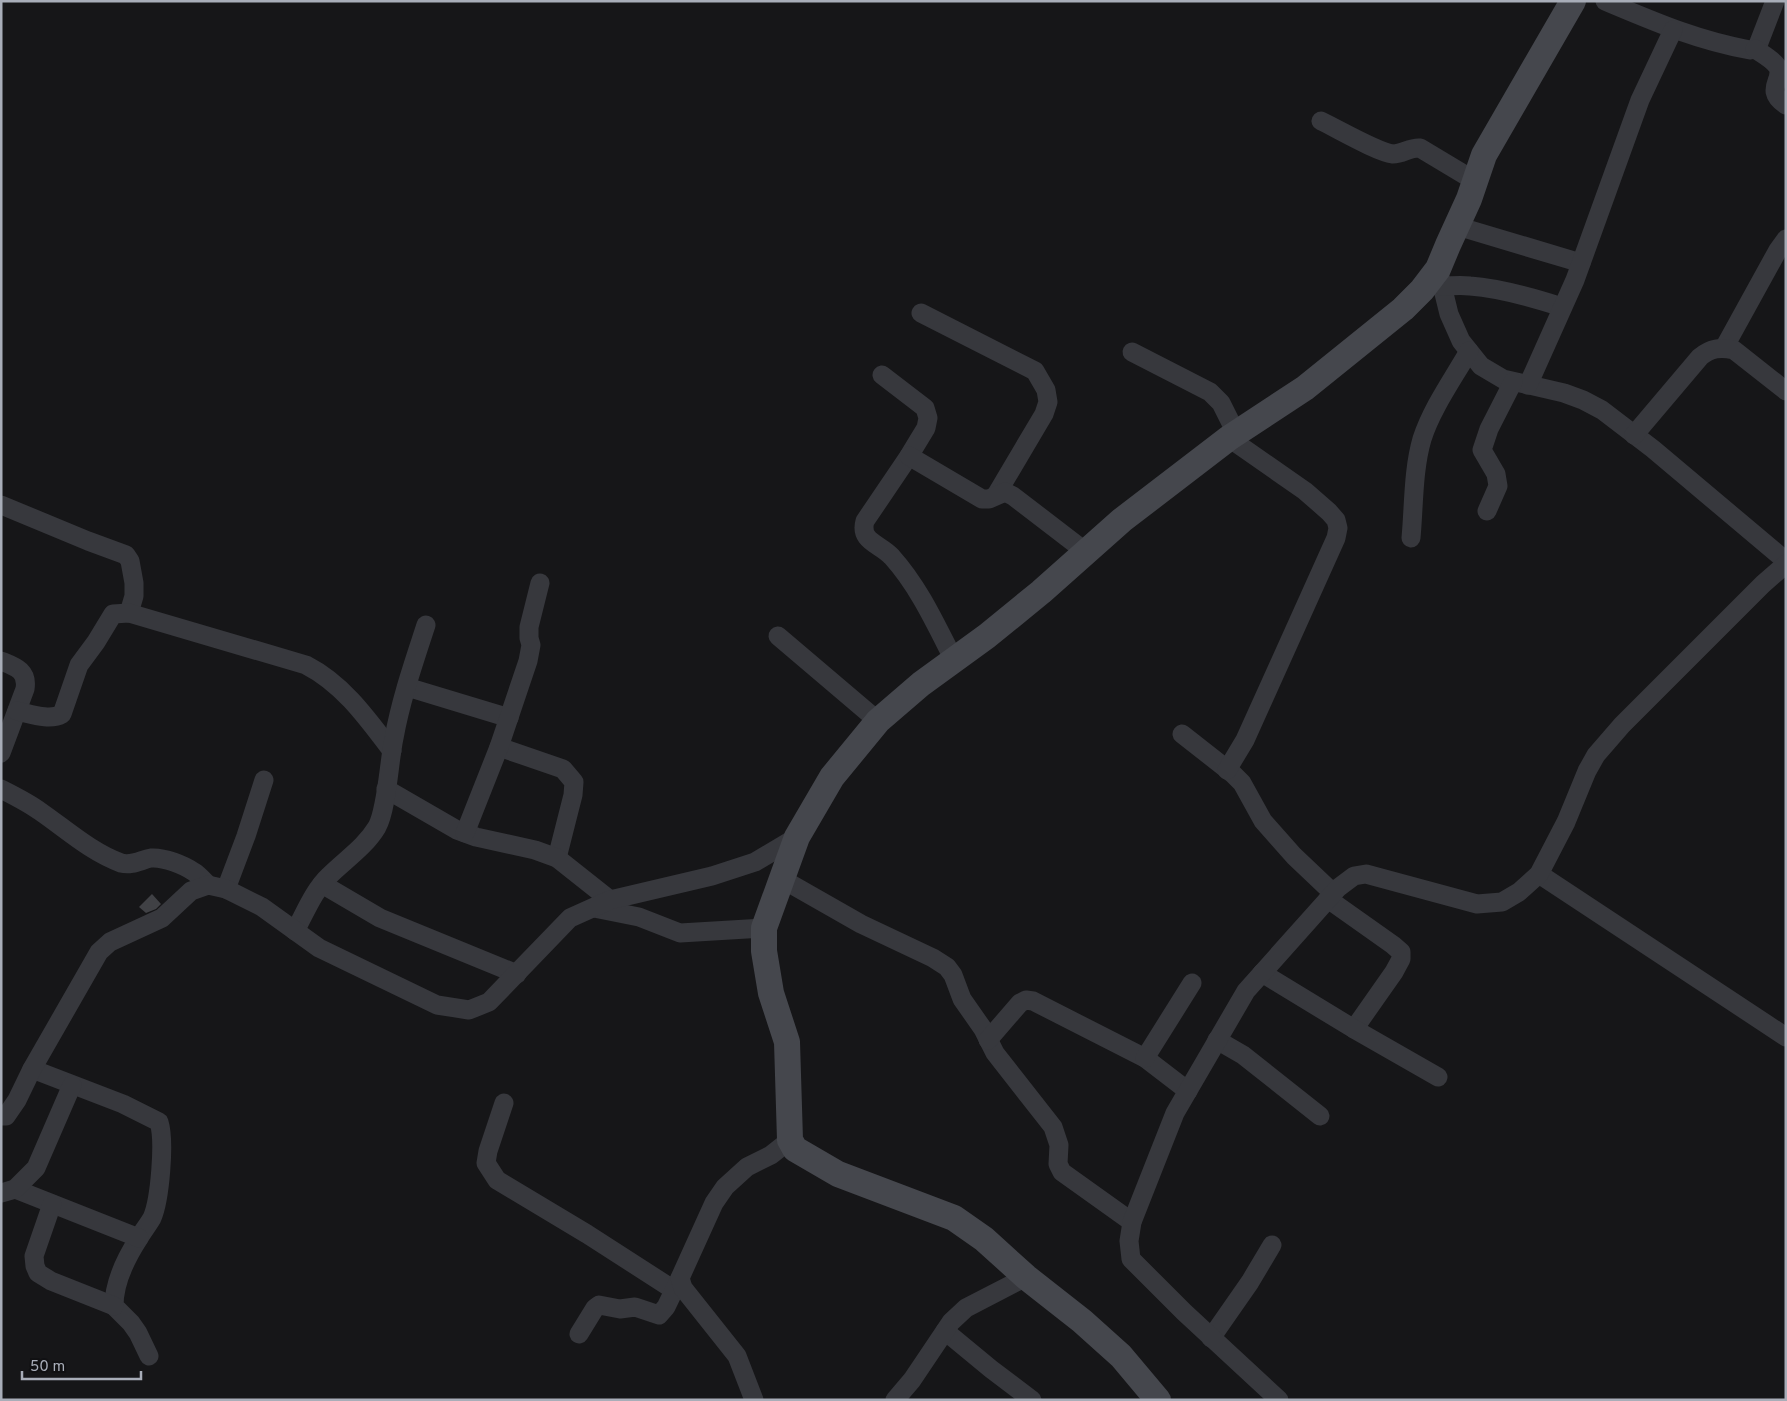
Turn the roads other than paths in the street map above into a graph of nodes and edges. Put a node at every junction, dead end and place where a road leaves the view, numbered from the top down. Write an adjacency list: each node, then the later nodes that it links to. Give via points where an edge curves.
1 (1572, 1): 8 (street, via 1484,155)
2 (1605, 1): 4 (street)
3 (1775, 1): 5 (street)
4 (1673, 30): 5 (street, via 1709,42); 11 (street, via 1640,100)
5 (1754, 49): 6 (street, via 1778,66 1776,96)
6 (1786, 105)
7 (1322, 121): 8 (street, via 1393,154 1420,148)
8 (1475, 181): 9 (street)
9 (1457, 226): 11 (street); 12 (street)
10 (1786, 239): 15 (street)
11 (1581, 263): 13 (street)
12 (1440, 277): 13 (street); 16 (street, via 1449,314); 21 (street, via 1305,388)
13 (1562, 307): 19 (street)
14 (921, 313): 24 (street, via 1035,371 1046,390 1048,402 1044,414)
15 (1724, 348): 20 (street, via 1734,350); 22 (street, via 1715,348 1700,356)
16 (1469, 351): 19 (street, via 1481,366 1503,379); 27 (street, via 1429,421 1422,440)
17 (1132, 352): 21 (street, via 1210,392 1221,403)
18 (882, 376): 23 (street, via 925,408 926,428)
19 (1520, 384): 22 (street, via 1564,392 1584,400); 26 (street, via 1489,429 1482,450 1496,474 1498,486)
20 (1786, 391)
21 (1232, 435): 28 (street); 44 (street, via 1305,491 1336,520 1338,528 1245,740)
22 (1634, 435): 29 (street)
23 (909, 456): 24 (street, via 982,499); 34 (street, via 862,530 904,570)
24 (996, 495): 28 (street, via 1005,492 1013,496)
25 (1, 505): 31 (street, via 126,555 134,583)
26 (1487, 511)
27 (1411, 538)
28 (1086, 552): 34 (street)
29 (1786, 562): 51 (street, via 1622,725 1596,755)
30 (540, 583): 38 (street, via 529,627 531,645 528,661)
31 (129, 613): 37 (street, via 113,614 79,665 62,714 56,717); 42 (street, via 306,665 321,673 356,704)
32 (426, 624): 36 (street)
33 (778, 636): 39 (street)
34 (954, 660): 39 (street)
35 (1, 661): 37 (street, via 23,672 27,680)
36 (407, 686): 38 (street); 42 (street)
37 (18, 711): 43 (street)
38 (509, 718): 41 (street)
39 (878, 721): 49 (street, via 832,777)
40 (1182, 734): 44 (street)
41 (499, 747): 48 (street); 50 (street, via 563,769 574,782 574,795)
42 (392, 751): 46 (street)
43 (1, 753)
44 (1227, 770): 55 (street, via 1242,783 1262,821)
45 (264, 780): 54 (street, via 246,836)
46 (386, 789): 48 (street); 53 (street, via 377,826)
47 (1, 790): 54 (street, via 112,859 131,864 152,858 182,865)
48 (465, 833): 50 (street)
49 (797, 837): 52 (street); 56 (street, via 755,862)
50 (557, 858): 56 (street)
51 (1540, 874): 55 (street, via 1502,902 1477,904 1366,874 1354,876); 63 (street)
52 (782, 879): 57 (street); 64 (street, via 861,924 948,967 962,999)
53 (322, 884): 58 (street); 60 (street, via 380,918)
54 (217, 887): 58 (street, via 262,907); 67 (street, via 191,891 162,918 110,942 99,952)
55 (1331, 896): 59 (street); 62 (street, via 1401,952 1401,960 1394,972)
56 (602, 904): 57 (street, via 680,933); 60 (street, via 570,918)
57 (764, 928): 74 (street, via 771,993 787,1042)
58 (295, 931): 60 (street, via 319,948 437,1005 469,1010 488,1002)
59 (1262, 973): 62 (street); 65 (street, via 1246,991)
60 (517, 974)
61 (1192, 983): 66 (street)
62 (1354, 1029): 68 (street)
63 (1786, 1038)
64 (988, 1040): 66 (street, via 1026,1000); 77 (street, via 1004,1066 1053,1127 1062,1172)
65 (1217, 1040): 70 (street); 73 (street, via 1243,1055)
66 (1145, 1058): 70 (street)
67 (32, 1069): 69 (street); 72 (street, via 17,1100 6,1116)
68 (1438, 1077)
69 (72, 1084): 75 (street, via 36,1168); 78 (street, via 159,1122 158,1196 151,1219)
70 (1188, 1091): 77 (street, via 1175,1113)
71 (504, 1103): 81 (street, via 486,1163 497,1180)
72 (1, 1116)
73 (1320, 1116)
74 (790, 1140): 80 (street, via 795,1149 838,1174 954,1218 984,1239); 81 (street, via 771,1155 747,1167 725,1188 714,1203)
75 (8, 1191): 76 (street)
76 (52, 1204): 78 (street); 82 (street, via 34,1256 38,1273)
77 (1132, 1222): 85 (street, via 1131,1260)
78 (139, 1238): 82 (street, via 122,1271)
79 (1272, 1245): 85 (street)
80 (1026, 1277): 83 (street, via 966,1308); 88 (street, via 1121,1356)
81 (677, 1284): 84 (street, via 666,1308 659,1315 635,1307 620,1309 599,1305); 89 (street, via 737,1356)
82 (114, 1306): 86 (street, via 131,1323)
83 (945, 1331): 87 (street); 90 (street)
84 (579, 1334)
85 (1212, 1338): 91 (street)
86 (149, 1356)
87 (905, 1396)
88 (1152, 1397)
89 (754, 1400)
90 (1032, 1400)
91 (1279, 1400)

